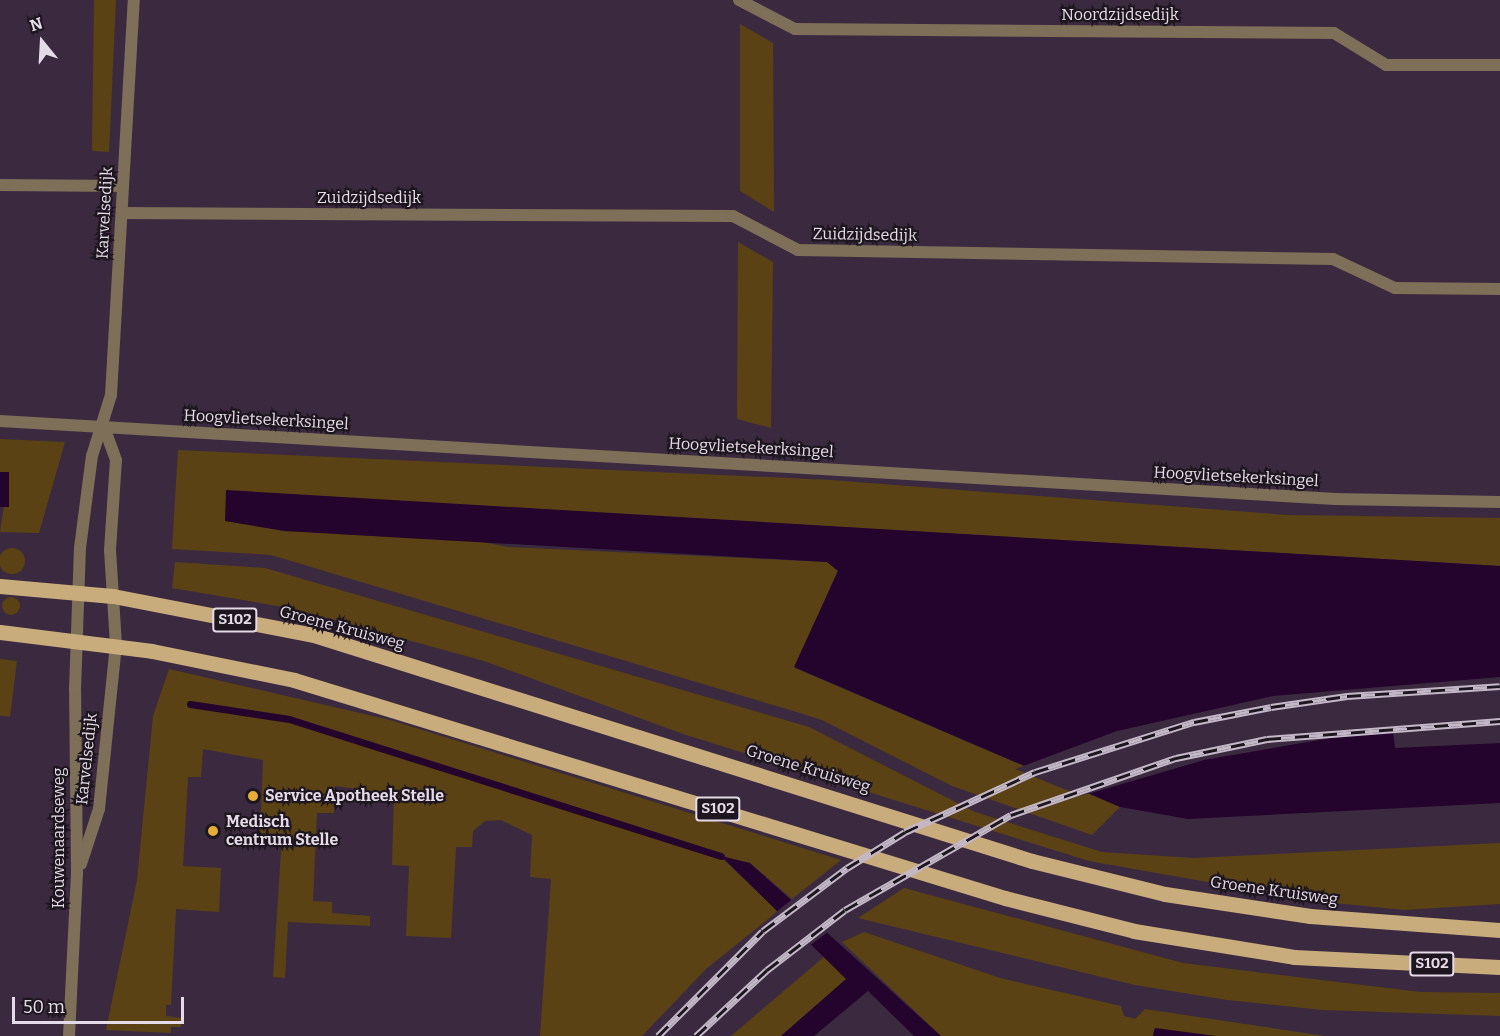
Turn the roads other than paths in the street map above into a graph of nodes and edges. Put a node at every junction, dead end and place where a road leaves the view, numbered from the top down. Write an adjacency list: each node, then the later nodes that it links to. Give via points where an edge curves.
1 (134, 0): 5 (street, Karvelsedijk)
2 (739, 0): 3 (street, Noordzijdsedijk, via 795,29 1334,33 1386,64)
3 (1500, 65)
4 (0, 185): 5 (street)
5 (123, 186): 6 (street, Karvelsedijk)
6 (122, 213): 7 (street, Zuidzijdsedijk, via 734,216 798,250 1333,259 1395,288); 9 (street, Karvelsedijk, via 111,395)
7 (1500, 289)
8 (0, 421): 9 (street, Hoogvlietsekerksingel)
9 (104, 427): 10 (street, Hoogvlietsekerksingel, via 1335,499); 12 (street, Karvelsedijk, via 93,456); 13 (street, via 116,460 110,550)
10 (1500, 502)
11 (0, 586): 12 (main road, Groene Kruisweg / S102)
12 (78, 591): 13 (main road, Groene Kruisweg / S102); 15 (street)
13 (113, 596): 16 (street); 18 (main road, Groene Kruisweg / S102, via 314,636 1032,861 1110,880 1310,916)
14 (0, 632): 15 (main road, S102)
15 (75, 639): 16 (main road, S102); 17 (street, Kouwenaardseweg)
16 (116, 645): 17 (street, Karvelsedijk, via 99,809); 19 (main road, S102, via 294,680 1005,898 1134,931 1294,957)
17 (77, 874): 20 (street, Kouwenaardseweg)
18 (1500, 930)
19 (1500, 967)
20 (69, 1036)

